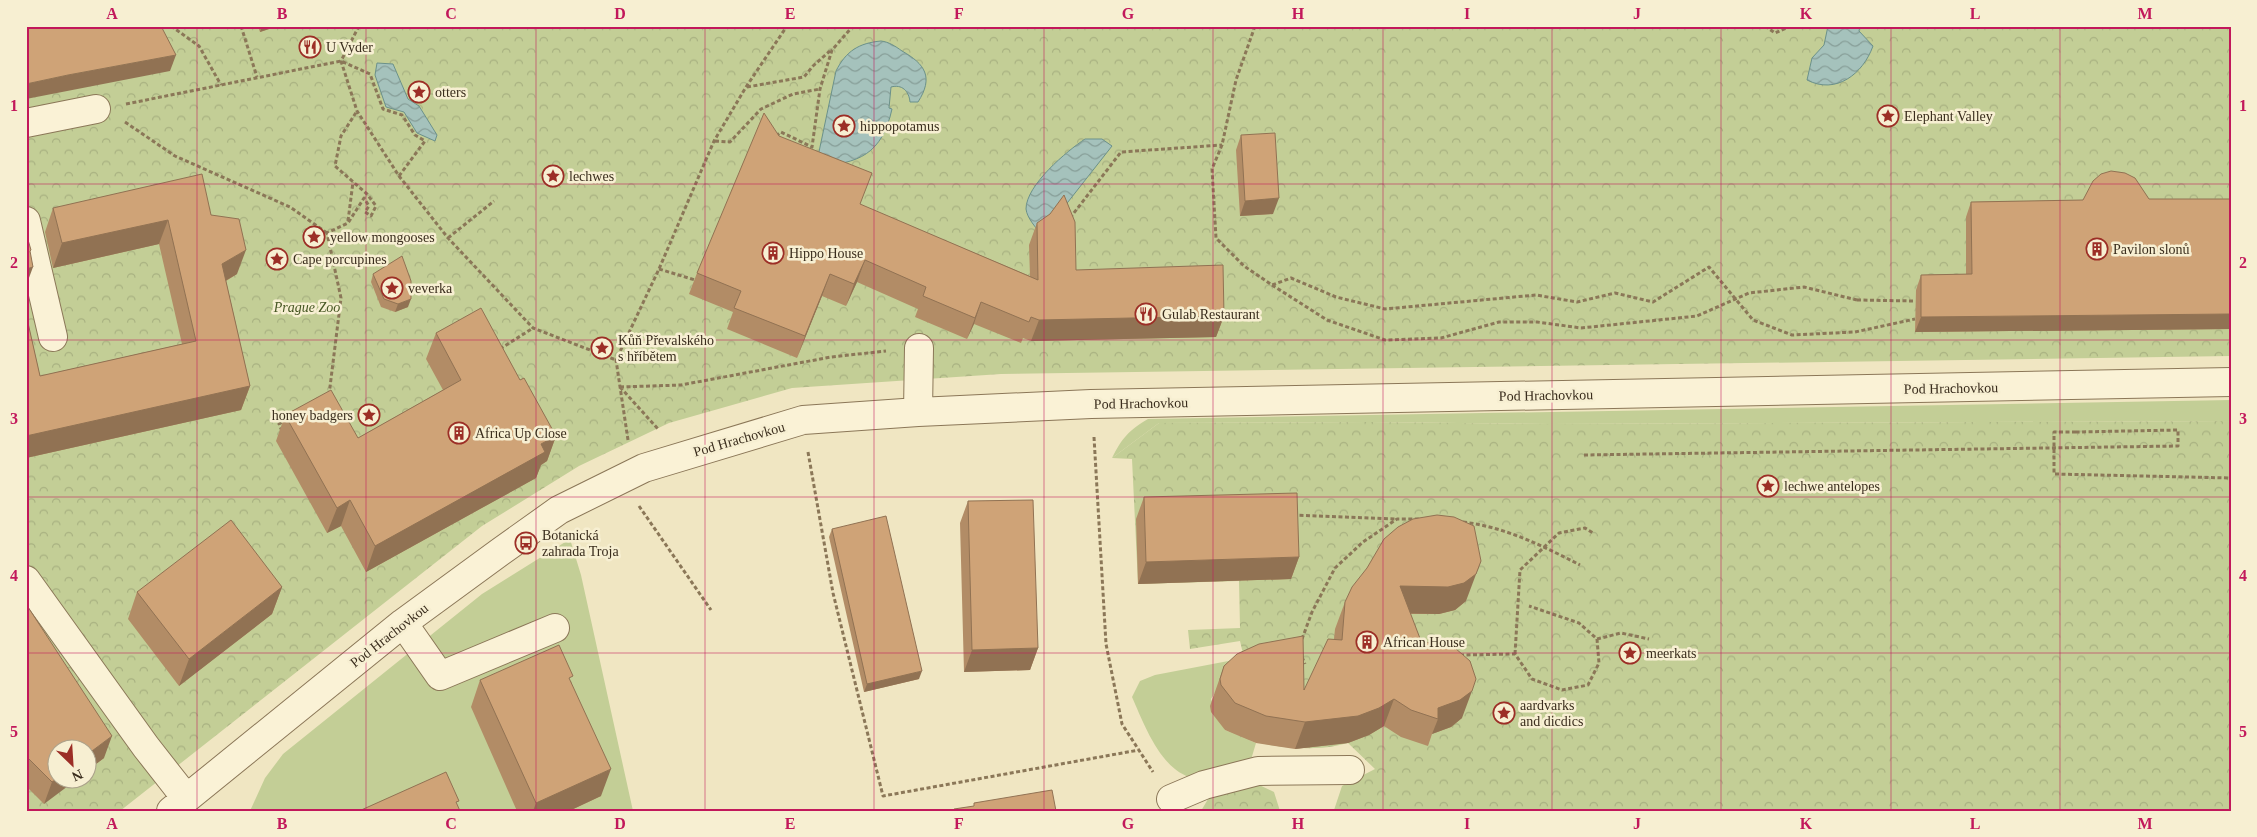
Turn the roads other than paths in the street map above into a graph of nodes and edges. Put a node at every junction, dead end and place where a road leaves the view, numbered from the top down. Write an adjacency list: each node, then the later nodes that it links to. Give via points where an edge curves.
1 (100, 109): 2 (street)
2 (26, 122)
3 (26, 221): 4 (street)
4 (53, 337)
5 (919, 348): 7 (street)
6 (2231, 382): 7 (street, Pod Hrachovkou, via 1091,404)
7 (918, 412): 9 (street, Pod Hrachovkou, via 803,420 644,468 559,510)
8 (26, 580): 13 (street, via 146,747)
9 (403, 624): 10 (street, via 440,676); 13 (street, Pod Hrachovkou)
10 (556, 628)
11 (1350, 770): 12 (street, via 1258,771 1204,785)
12 (1171, 798)
13 (179, 805)

